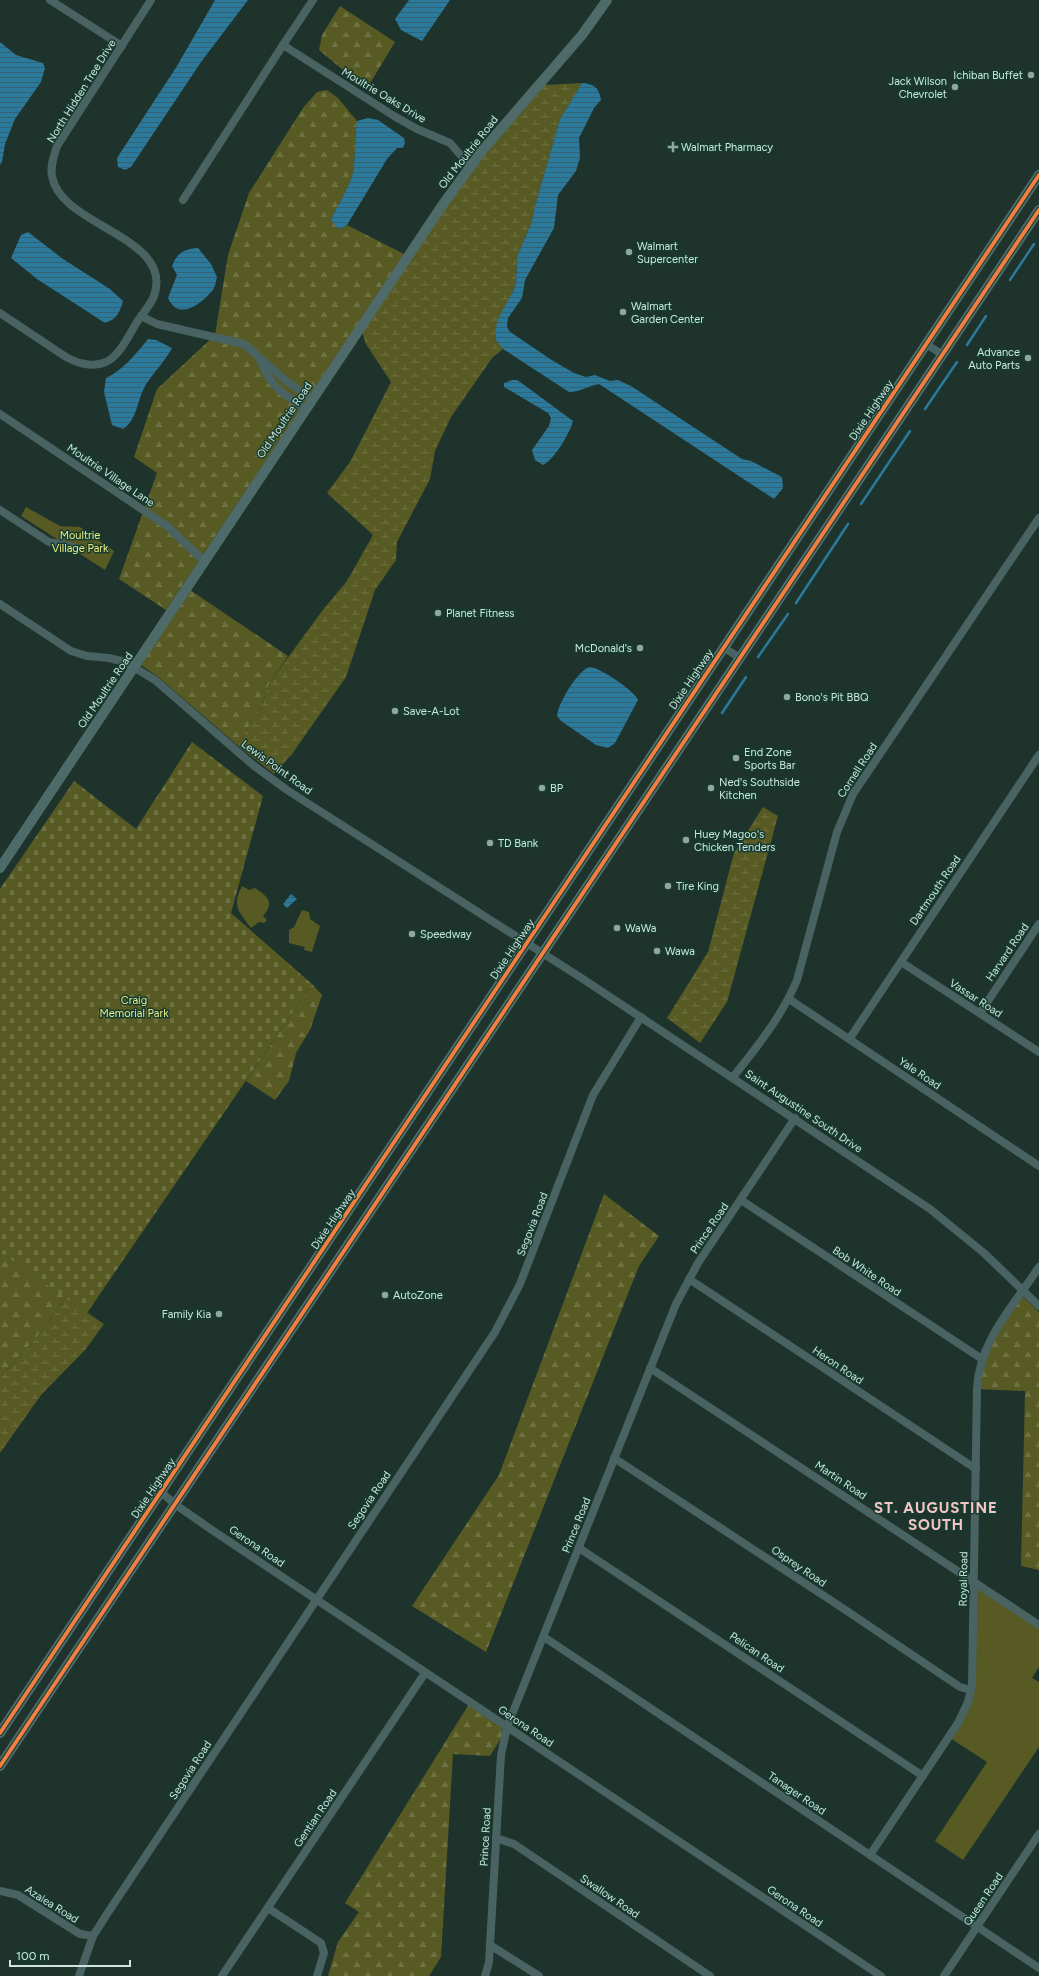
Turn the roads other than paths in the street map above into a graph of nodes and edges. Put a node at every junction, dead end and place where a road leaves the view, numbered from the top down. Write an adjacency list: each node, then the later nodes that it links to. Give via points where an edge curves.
1 (50, 0): 6 (street)
2 (152, 0): 6 (street, North Hidden Tree Drive)
3 (313, 0): 5 (street)
4 (607, 0): 7 (main road, Old Moultrie Road, via 582,35)
5 (283, 45): 7 (street, Moultrie Oaks Drive, via 405,123 450,143); 9 (street)
6 (122, 46): 12 (street, North Hidden Tree Drive, via 57,146 52,162 52,176 55,187 69,203 141,252 153,264 156,284 153,297)
7 (470, 166): 16 (main road, Old Moultrie Road)
8 (1038, 180): 13 (main road, Dixie Highway)
9 (183, 200)
10 (1039, 210): 14 (main road)
11 (0, 313): 12 (street, North Hidden Tree Drive, via 70,359 89,365 108,361 118,351)
12 (141, 316): 15 (street, via 158,324 244,344)
13 (926, 344): 14 (street); 24 (main road, Dixie Highway)
14 (943, 355): 25 (main road)
15 (260, 359): 16 (street); 17 (street, via 268,379 278,390)
16 (312, 399): 17 (main road, Old Moultrie Road)
17 (306, 409): 22 (main road, Old Moultrie Road)
18 (0, 414): 22 (street, Moultrie Village Lane, via 167,526)
19 (0, 510): 21 (street, via 49,542)
20 (1039, 518): 33 (street, Cornell Road, via 853,794 837,832 797,980)
21 (74, 547)
22 (204, 561): 26 (main road, Old Moultrie Road)
23 (0, 604): 26 (street, Lewis Point Road, via 71,650 87,656 116,659)
24 (723, 648): 25 (street); 30 (main road, Dixie Highway)
25 (740, 658): 31 (main road)
26 (134, 666): 28 (main road, Old Moultrie Road); 30 (street, Lewis Point Road, via 155,680 253,765 287,790)
27 (1039, 755): 32 (street, Dartmouth Road)
28 (0, 868)
29 (1039, 924): 34 (street, Harvard Road)
30 (526, 943): 31 (street, Lewis Point Road); 42 (main road, Dixie Highway)
31 (543, 953): 35 (street, Saint Augustine South Drive); 43 (main road)
32 (901, 962): 34 (street, Vassar Road); 36 (street, Dartmouth Road)
33 (789, 999): 36 (street, Yale Road); 38 (street, Cornell Road)
34 (980, 1013): 37 (street, Vassar Road)
35 (641, 1016): 38 (street, Saint Augustine South Drive); 56 (street, Segovia Road, via 593,1095 520,1284 495,1332)
36 (850, 1038): 40 (street, Yale Road)
37 (1039, 1052)
38 (733, 1077): 39 (street, Saint Augustine South Drive)
39 (795, 1118): 41 (street, Prince Road); 46 (street, Saint Augustine South Drive, via 930,1209 984,1253)
40 (1039, 1166)
41 (741, 1200): 45 (street, Prince Road); 48 (street, Bob White Road)
42 (335, 1232): 43 (main road); 52 (main road, Dixie Highway)
43 (351, 1242): 53 (main road)
44 (1039, 1267): 46 (street, Royal Road)
45 (689, 1278): 49 (street, Prince Road); 51 (street, Heron Road)
46 (1023, 1291): 47 (street, Saint Augustine South Drive); 48 (street, Royal Road, via 992,1336)
47 (1039, 1306)
48 (982, 1359): 51 (street, Royal Road, via 978,1381)
49 (650, 1368): 50 (street, Prince Road); 55 (street, Martin Road)
50 (614, 1458): 54 (street, Prince Road); 62 (street, Osprey Road, via 960,1688)
51 (976, 1468): 55 (street, Royal Road)
52 (161, 1492): 53 (street, Gerona Road); 59 (main road, Dixie Highway)
53 (176, 1505): 56 (street, Gerona Road); 60 (main road)
54 (579, 1548): 58 (street, Prince Road); 66 (street, Pelican Road)
55 (974, 1582): 57 (street, Martin Road); 62 (street, Royal Road)
56 (316, 1598): 61 (street, Gerona Road); 73 (street, Segovia Road)
57 (1039, 1625)
58 (544, 1637): 63 (street, Prince Road); 69 (street, Tanager Road)
59 (50, 1658): 60 (main road); 64 (main road, Dixie Highway)
60 (64, 1669): 65 (main road)
61 (425, 1673): 63 (street, Gerona Road); 71 (street, Gentian Road)
62 (971, 1690): 66 (street, Royal Road, via 958,1723)
63 (507, 1727): 68 (street, Prince Road, via 501,1755); 82 (street, Gerona Road)
64 (0, 1733)
65 (0, 1766)
66 (923, 1776): 69 (street, Royal Road)
67 (1039, 1834): 72 (street, Queen Road)
68 (496, 1838): 74 (street, Prince Road); 81 (street, Swallow Road, via 514,1844)
69 (870, 1855): 72 (street, Tanager Road)
70 (0, 1891): 73 (street, Azalea Road, via 18,1895 80,1934)
71 (268, 1908): 77 (street, Gentian Road); 78 (street, via 321,1943 324,1953)
72 (977, 1926): 75 (street, Tanager Road); 83 (street, Queen Road)
73 (93, 1936): 76 (street, Segovia Road)
74 (490, 1944): 79 (street, Prince Road); 80 (street)
75 (1039, 1968)
76 (79, 1976)
77 (222, 1976)
78 (317, 1976)
79 (485, 1976)
80 (539, 1976)
81 (710, 1976)
82 (880, 1976)
83 (944, 1976)

